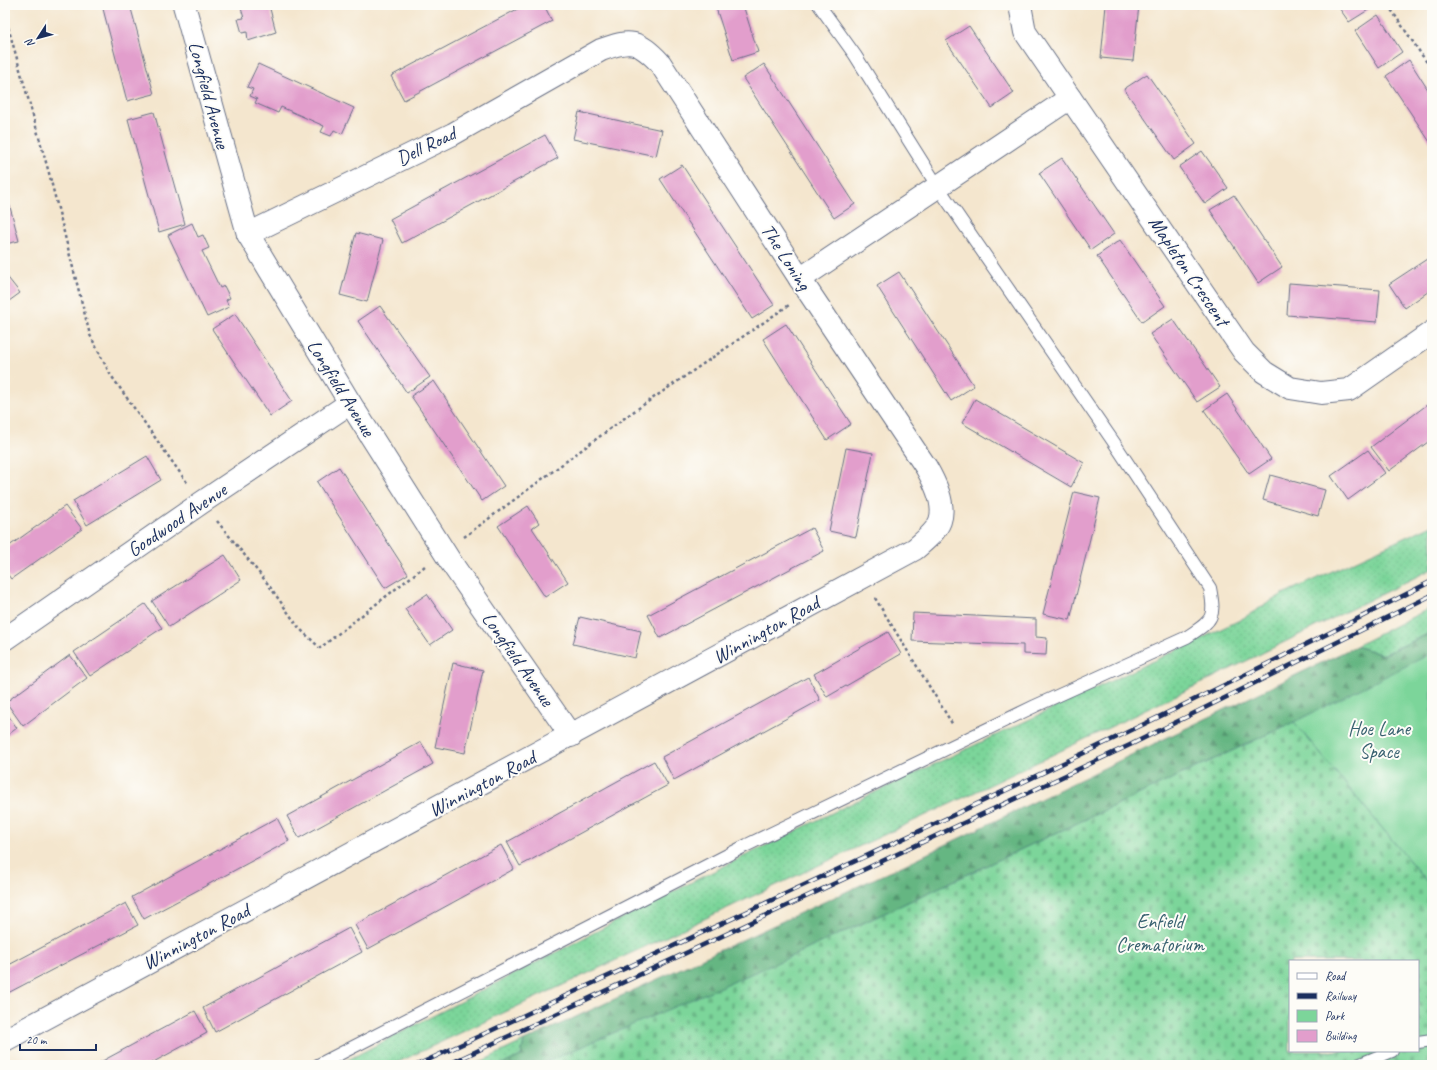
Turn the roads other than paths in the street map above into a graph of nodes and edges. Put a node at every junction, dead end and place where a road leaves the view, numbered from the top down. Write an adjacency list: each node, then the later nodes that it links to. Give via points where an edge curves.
1 (184, 5): 7 (street, Longfield Avenue)
2 (819, 5): 6 (lane, via 855,55)
3 (1020, 5): 5 (street, Mapleton Crescent, via 1025,32)
4 (601, 50): 7 (street, Dell Road, via 453,134); 8 (street, The Loning, via 616,44 632,43 646,49 660,63)
5 (1070, 98): 6 (street); 9 (street, Mapleton Crescent, via 1244,352 1264,372 1290,388 1322,393 1349,390)
6 (938, 187): 8 (street); 18 (lane, via 1115,444 1210,588 1214,608 1209,622 1187,637 747,845)
7 (248, 234): 10 (street, Longfield Avenue)
8 (800, 279): 11 (street, The Loning, via 926,467 937,486)
9 (1432, 332)
10 (350, 403): 12 (street, Goodwood Avenue); 13 (street, Longfield Avenue, via 450,561)
11 (941, 511): 13 (street, Winnington Road, via 940,521 915,549)
12 (5, 639)
13 (571, 736): 14 (street, Winnington Road)
14 (5, 1040)
15 (1432, 1040): 16 (lane)
16 (1419, 1042)
17 (1390, 1052): 19 (lane)
18 (318, 1065)
19 (1358, 1065)

